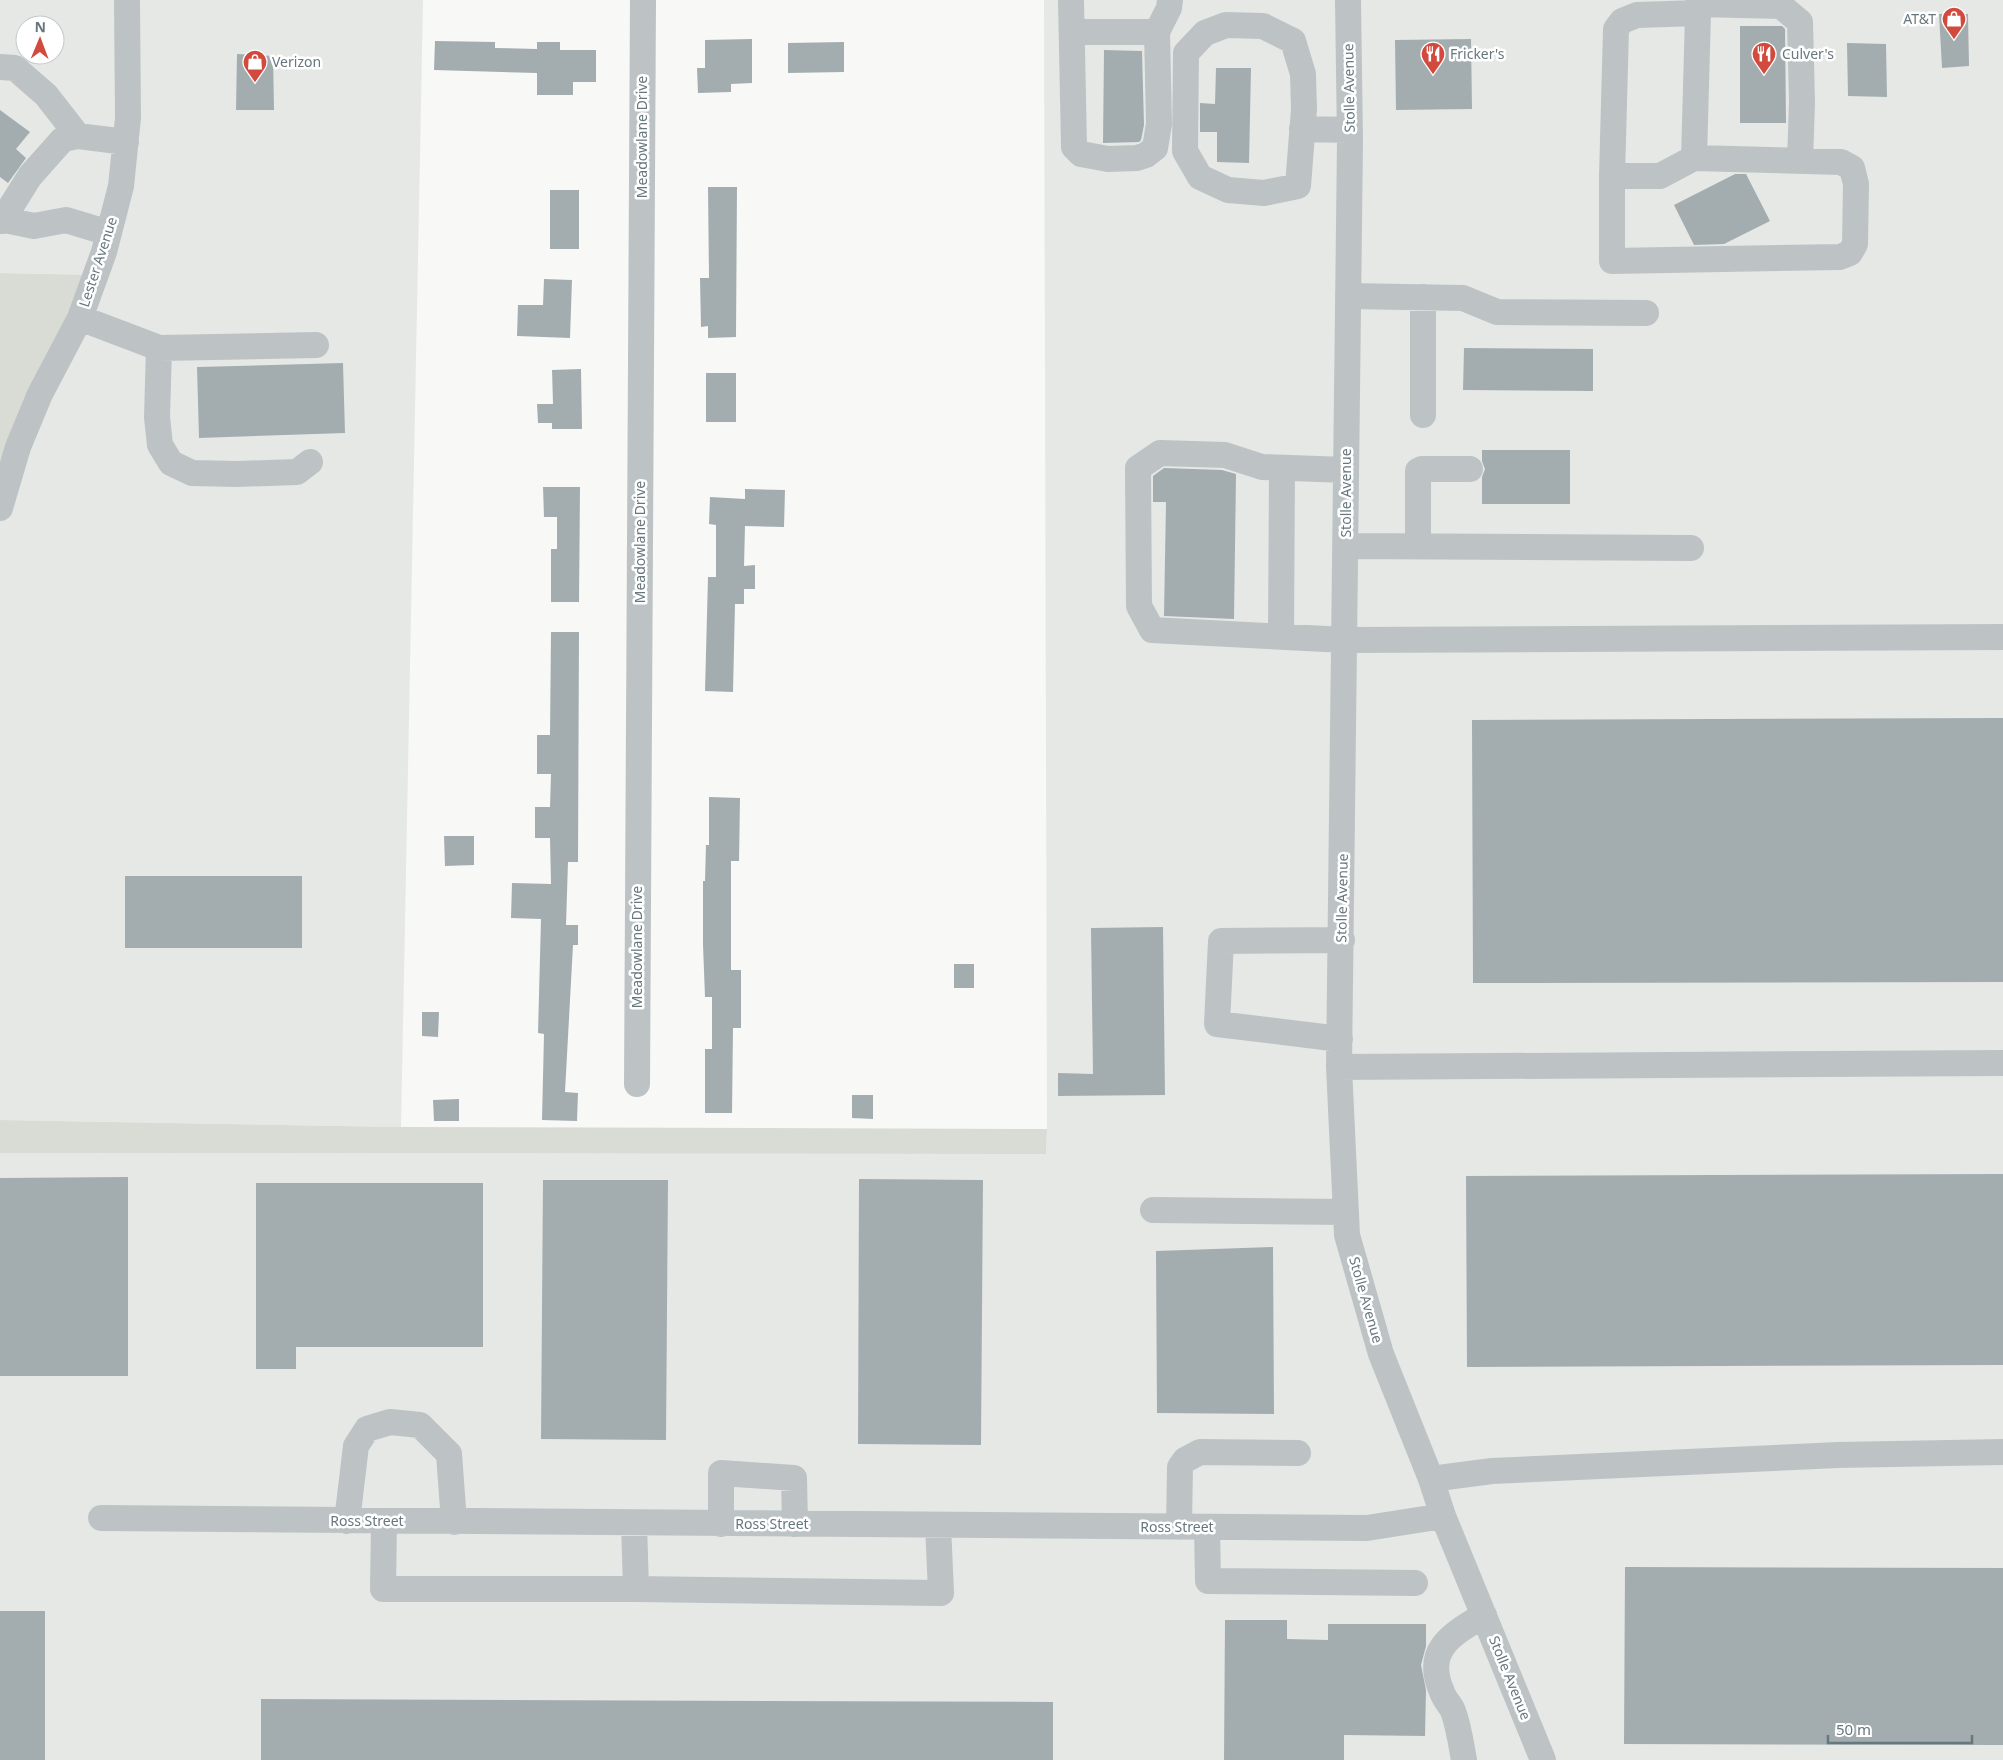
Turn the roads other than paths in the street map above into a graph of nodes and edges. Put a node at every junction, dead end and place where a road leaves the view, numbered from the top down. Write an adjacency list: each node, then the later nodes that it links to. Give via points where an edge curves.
1 (127, 0): 13 (street, Lester Avenue)
2 (643, 0): 41 (street, Meadowlane Drive)
3 (1072, 0): 7 (street)
4 (1170, 0): 8 (street)
5 (1348, 0): 11 (street, Stolle Avenue)
6 (1698, 6): 14 (street); 15 (street, via 1781,6 1800,22); 16 (street, via 1636,15 1622,21 1616,29)
7 (1072, 32): 8 (street); 8 (street, via 1074,147 1081,154 1108,158 1137,158 1155,148 1160,124)
8 (1157, 32)
9 (0, 67): 12 (street, via 15,68 46,95)
10 (1302, 129): 10 (street, via 1303,74 1293,41 1264,26 1226,25 1205,33 1186,53 1185,151 1200,177 1228,190 1264,193 1298,186); 11 (street)
11 (1350, 130): 19 (street, Stolle Avenue)
12 (78, 136): 13 (street); 17 (street, via 63,139 30,176)
13 (126, 142): 18 (street, Lester Avenue, via 121,186)
14 (1694, 158): 15 (street); 16 (street, via 1660,176)
15 (1800, 161): 16 (street, via 1841,162 1852,168 1856,184 1855,244 1850,253 1840,257 1612,261)
16 (1612, 176)
17 (1, 220): 18 (street, via 34,226 66,220)
18 (109, 233): 22 (street, Lester Avenue)
19 (1348, 296): 20 (street); 29 (street, Stolle Avenue)
20 (1422, 297): 21 (street, via 1463,298 1497,312); 25 (street)
21 (1646, 313)
22 (80, 318): 24 (street); 30 (street, Lester Avenue, via 18,447)
23 (316, 344): 24 (street)
24 (159, 348): 26 (street, via 157,417 160,445 171,464 192,473 237,474 297,472)
25 (1423, 415)
26 (310, 462)
27 (1282, 468): 29 (street); 34 (street); 34 (street, via 1262,467 1225,455 1160,453 1138,468 1138,606 1152,630)
28 (1470, 469): 31 (street, via 1422,469 1418,472)
29 (1346, 470): 32 (street, Stolle Avenue)
30 (0, 508)
31 (1418, 545): 32 (street); 33 (street)
32 (1346, 546): 36 (street, Stolle Avenue)
33 (1691, 548)
34 (1281, 636): 36 (street)
35 (2003, 637): 36 (street)
36 (1345, 640): 37 (street, Stolle Avenue)
37 (1342, 940): 38 (street, Stolle Avenue); 38 (street, via 1221,941 1218,1024)
38 (1340, 1039): 40 (street, Stolle Avenue)
39 (2003, 1063): 40 (street)
40 (1339, 1067): 43 (street, Stolle Avenue)
41 (637, 1084)
42 (1154, 1210): 43 (street)
43 (1346, 1212): 46 (street, Stolle Avenue, via 1347,1235 1381,1354)
44 (2003, 1452): 46 (street, via 1838,1455 1492,1471)
45 (1298, 1453): 56 (street, via 1200,1452 1185,1460 1180,1467)
46 (1431, 1479): 47 (street, Stolle Avenue)
47 (1443, 1516): 57 (street, Ross Street, via 1367,1528); 60 (street, Stolle Avenue)
48 (101, 1518): 49 (street, Ross Street)
49 (347, 1521): 50 (street, Ross Street); 51 (street, via 356,1446 367,1429 390,1422 420,1425 449,1454)
50 (384, 1521): 51 (street, Ross Street); 59 (street, via 383,1590)
51 (454, 1522): 52 (street, Ross Street)
52 (634, 1523): 53 (street, Ross Street); 59 (street)
53 (720, 1524): 54 (street, Ross Street); 54 (street, via 722,1473 794,1478)
54 (795, 1524): 55 (street, Ross Street)
55 (938, 1525): 56 (street, Ross Street); 59 (street, via 941,1594)
56 (1178, 1527): 57 (street, Ross Street)
57 (1207, 1527): 58 (street, via 1208,1581)
58 (1414, 1583)
59 (636, 1589)
60 (1484, 1615): 61 (street, via 1452,1634 1436,1660 1436,1675 1453,1710); 62 (street, Stolle Avenue)
61 (1464, 1760)
62 (1543, 1760)

